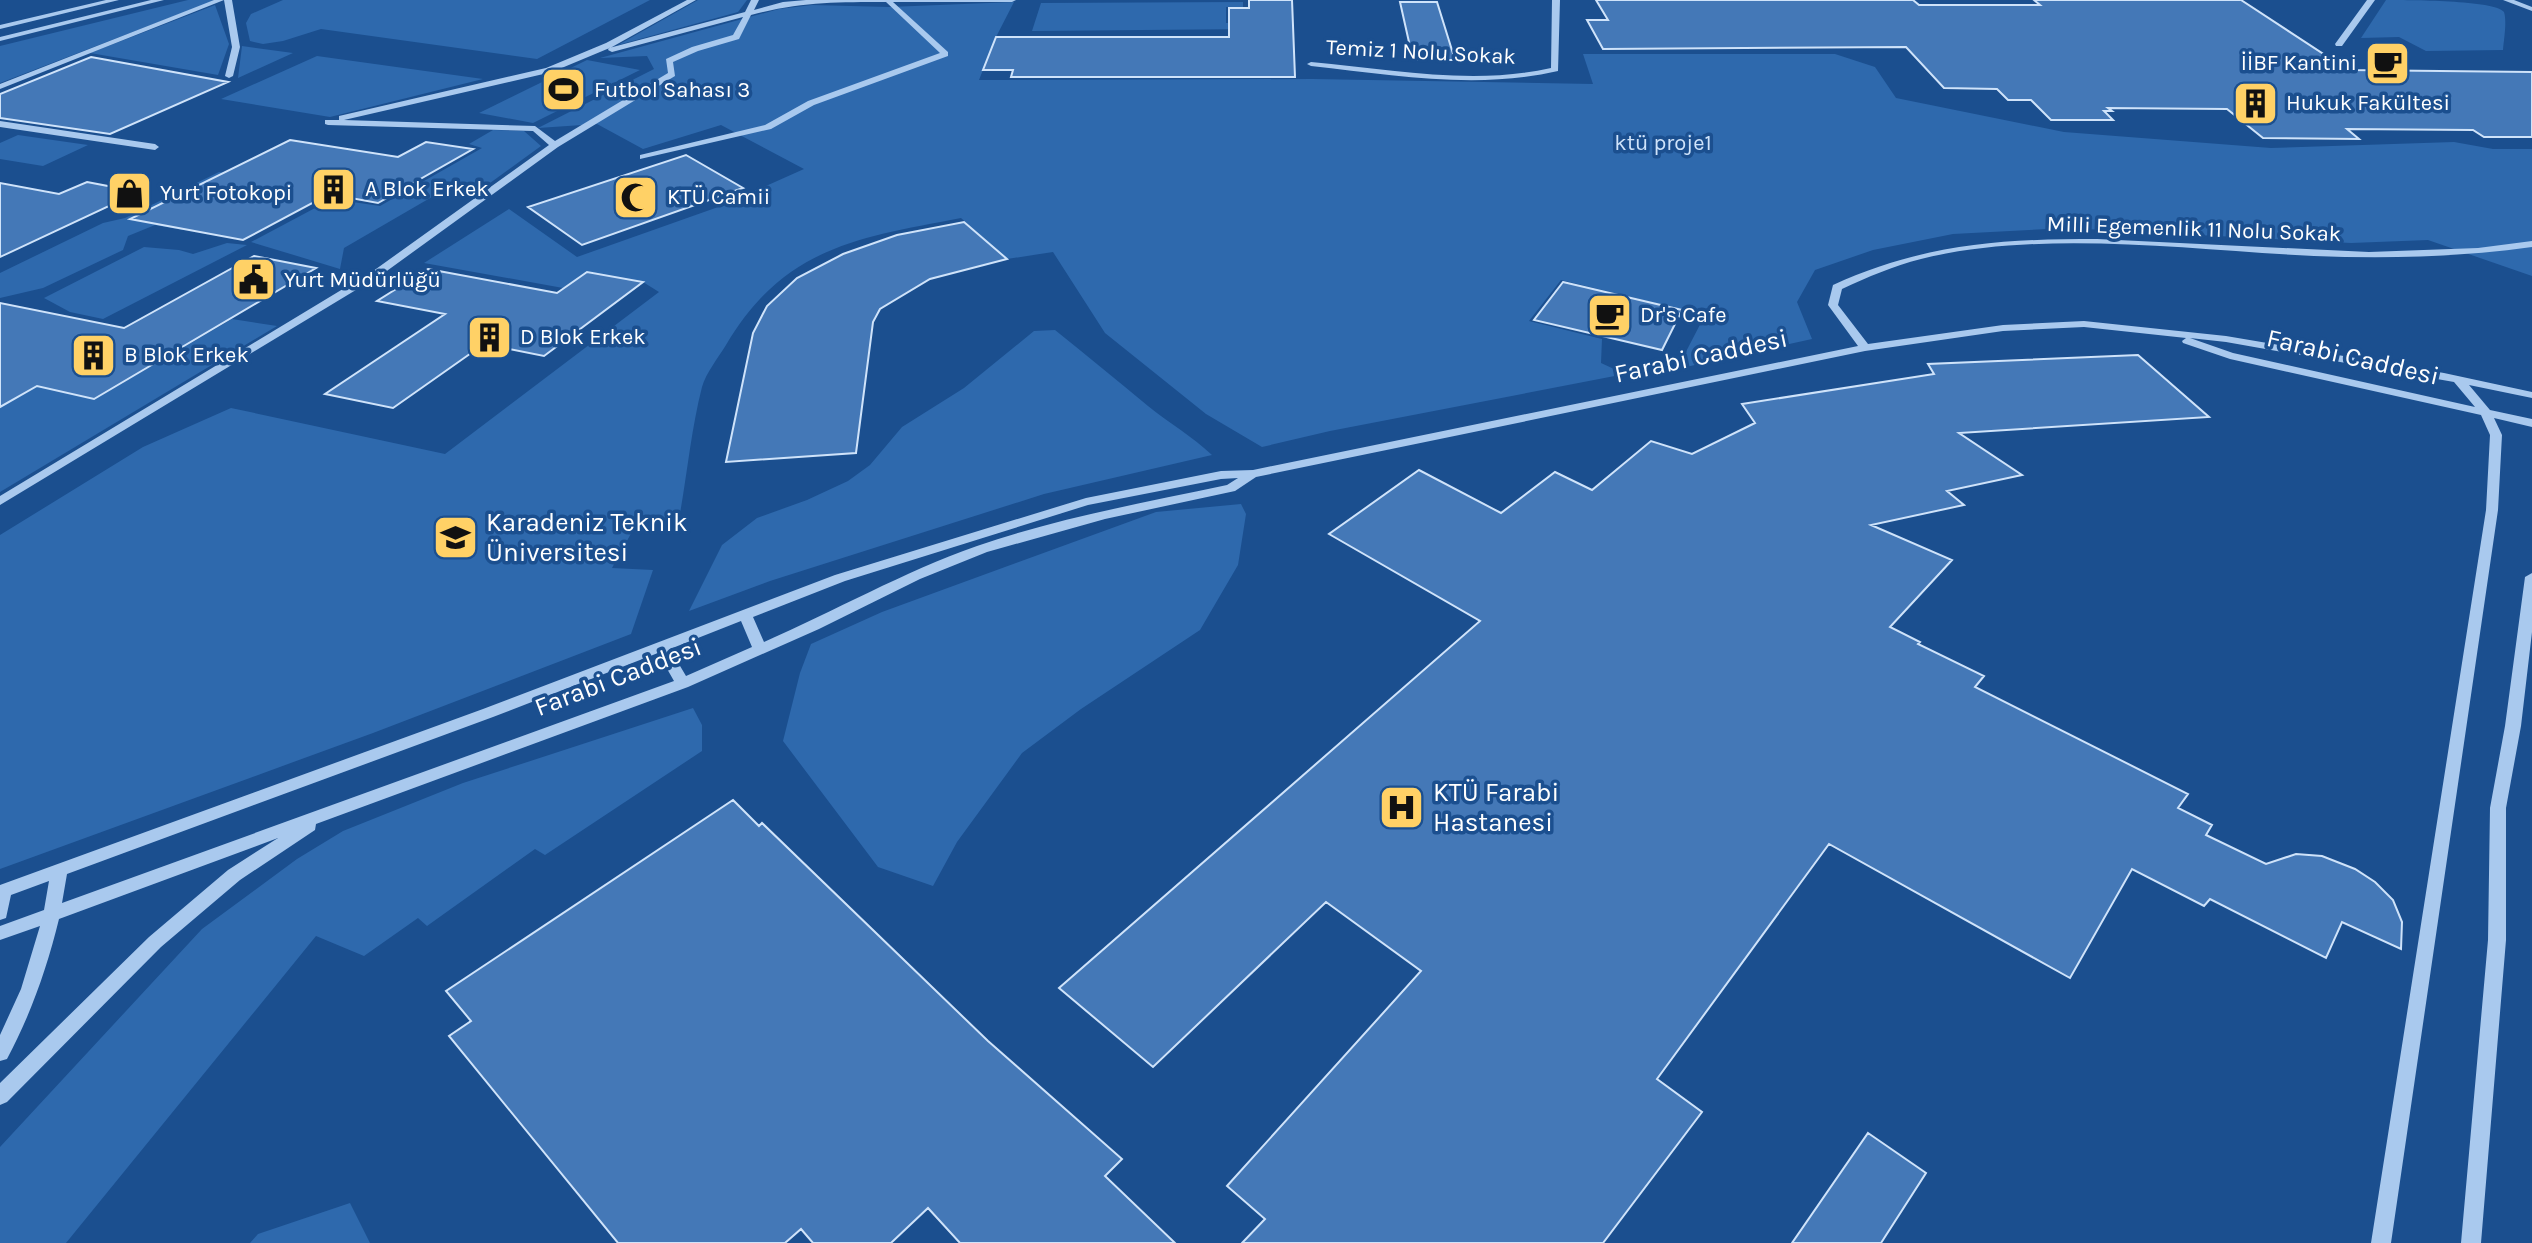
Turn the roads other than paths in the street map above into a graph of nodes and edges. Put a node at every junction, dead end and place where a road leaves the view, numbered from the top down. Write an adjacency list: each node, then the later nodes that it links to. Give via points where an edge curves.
1 (115, 0): 17 (street)
2 (156, 0): 18 (street)
3 (220, 0): 23 (street)
4 (228, 0): 22 (street, via 236,47)
5 (692, 0): 20 (street)
6 (755, 0): 16 (street)
7 (769, 0): 14 (street)
8 (1012, 0): 13 (street)
9 (1556, 0): 21 (street, Temiz 1 Nolu Sokak, via 1555,69 1535,75 1466,77)
10 (2371, 0): 19 (street)
11 (2507, 0): 15 (street)
12 (810, 1): 13 (street); 14 (street)
13 (889, 2): 27 (street, via 945,54 811,103 768,127)
14 (783, 4): 16 (street)
15 (2532, 9)
16 (750, 13): 20 (street); 25 (street, via 736,37 669,61 672,74)
17 (0, 27)
18 (0, 39)
19 (2339, 44)
20 (580, 58): 25 (street, via 528,76 328,122 535,129)
21 (1311, 64)
22 (229, 76)
23 (0, 87)
24 (0, 124): 26 (street)
25 (555, 145): 36 (street, via 380,271)
26 (155, 147)
27 (643, 157)
28 (2532, 244): 30 (street, Milli Egemenlik 11 Nolu Sokak, via 2432,256 2049,242 1938,252 1837,287 1833,305)
29 (2164, 334): 30 (street, Farabi Caddesi, via 2057,325); 31 (street, Farabi Caddesi, via 2226,339); 33 (street, Farabi Caddesi, via 2230,356)
30 (1865, 348): 35 (street, Farabi Caddesi)
31 (2458, 379): 32 (street, Farabi Caddesi); 33 (street)
32 (2532, 395)
33 (2486, 413): 34 (street, Farabi Caddesi); 50 (street, via 2496,435 2492,510)
34 (2532, 423)
35 (1253, 474): 38 (street, Farabi Caddesi, via 1221,475 1086,502 840,578); 40 (street, Farabi Caddesi, via 1231,488 1103,515 982,549)
36 (0, 501)
37 (2532, 577): 51 (street, via 2498,808 2497,940)
38 (745, 614): 39 (street, Farabi Caddesi); 40 (street)
39 (662, 647): 41 (street); 43 (street, Farabi Caddesi)
40 (760, 649): 41 (street, Farabi Caddesi)
41 (683, 683): 42 (street, Farabi Caddesi)
42 (331, 811): 46 (street, Farabi Caddesi); 49 (street, via 234,875 155,942)
43 (59, 872): 44 (street, Farabi Caddesi); 46 (street)
44 (2, 891): 45 (street)
45 (0, 913)
46 (53, 915): 47 (street, Farabi Caddesi); 48 (street, via 14,1028)
47 (0, 933)
48 (0, 1053)
49 (0, 1096)
50 (2381, 1243)
51 (2471, 1243)

